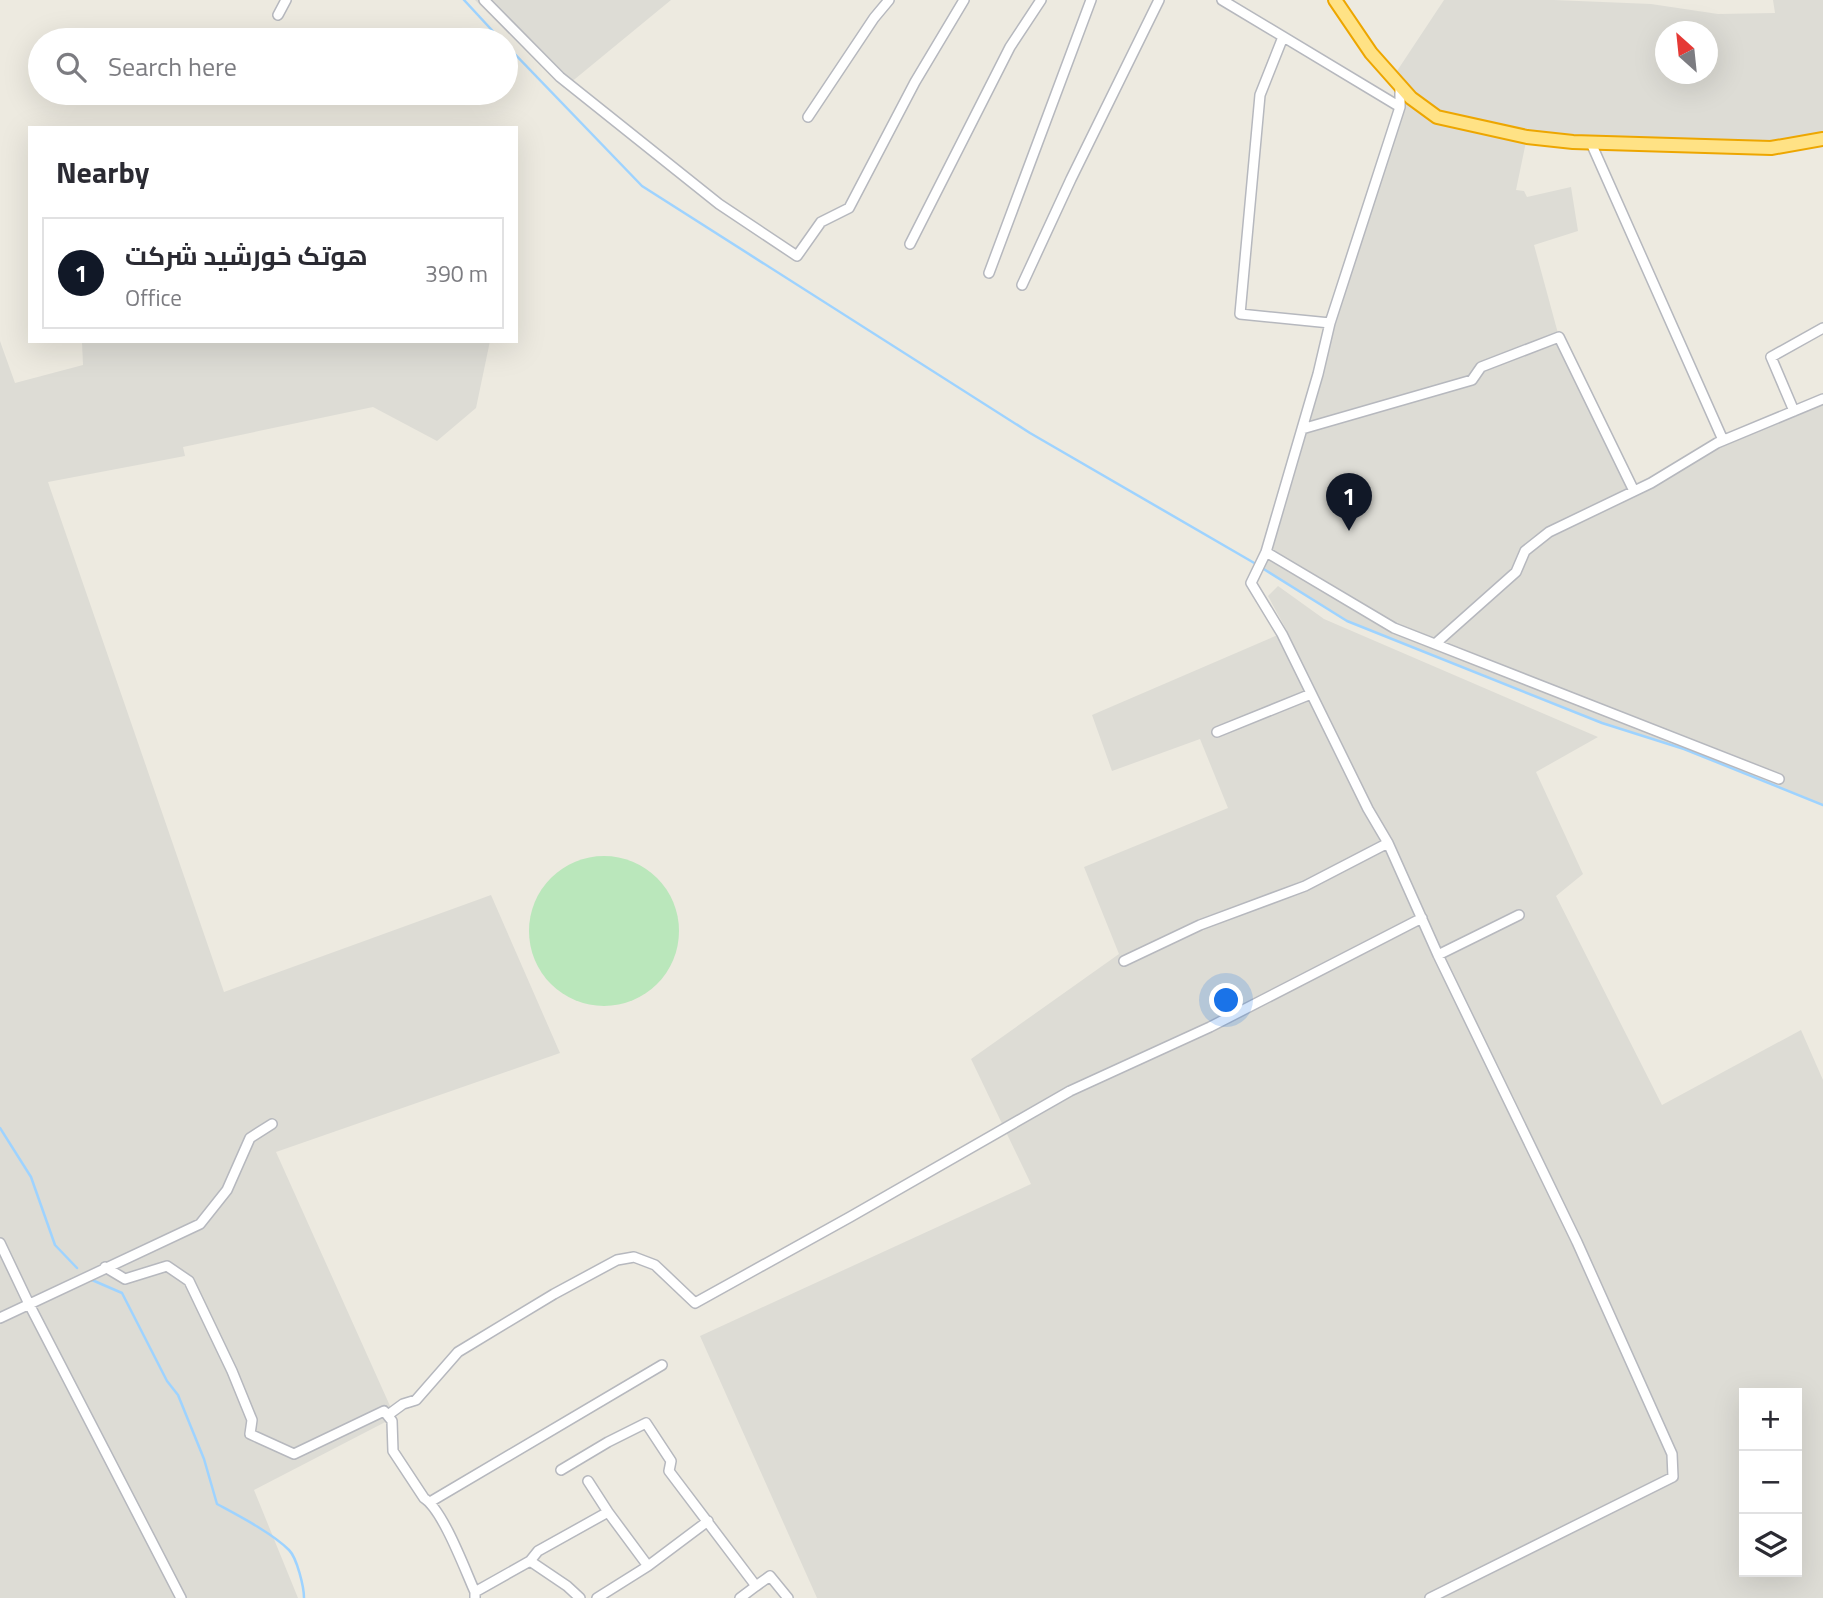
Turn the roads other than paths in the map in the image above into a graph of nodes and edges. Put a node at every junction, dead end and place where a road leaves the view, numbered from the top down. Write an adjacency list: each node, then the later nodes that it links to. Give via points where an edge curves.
1 (286, 0): 10 (street)
2 (484, 0): 11 (street)
3 (890, 0): 16 (street)
4 (964, 0): 12 (street, via 849,208 821,222 797,256 719,204 560,77)
5 (1041, 0): 19 (street, via 1010,47)
6 (1091, 0): 20 (street)
7 (1158, 0): 21 (street)
8 (1222, 0): 13 (street)
9 (1335, 0): 14 (highway, via 1371,53)
10 (278, 15)
11 (512, 28)
12 (518, 34)
13 (1283, 37): 15 (street); 22 (street, via 1260,94 1240,314)
14 (1400, 85): 15 (street); 18 (highway, via 1437,117 1527,136)
15 (1400, 107): 22 (street)
16 (808, 117)
17 (1823, 139): 18 (highway, via 1771,148)
18 (1591, 143): 27 (street)
19 (909, 244)
20 (989, 273)
21 (1022, 285)
22 (1330, 323): 26 (street)
23 (1823, 328): 25 (street, via 1771,357)
24 (1823, 399): 25 (street)
25 (1794, 411): 27 (street)
26 (1302, 429): 28 (street, via 1472,380 1481,367 1559,337); 29 (street)
27 (1723, 440): 28 (street)
28 (1634, 491): 30 (street, via 1549,532 1525,551 1516,572)
29 (1266, 552): 30 (street, via 1394,628); 31 (street, via 1251,583)
30 (1435, 643): 33 (street)
31 (1311, 694): 32 (street); 34 (street)
32 (1217, 732)
33 (1779, 779)
34 (1388, 844): 36 (street); 38 (street, via 1305,886 1200,925)
35 (1519, 915): 37 (street)
36 (1422, 918): 37 (street); 45 (street, via 1210,1027 1070,1091 695,1303 655,1265 634,1257 617,1260 458,1352 416,1400)
37 (1438, 955): 60 (street, via 1577,1242 1672,1454 1674,1477)
38 (1124, 961)
39 (272, 1124): 41 (street, via 250,1138 227,1190 200,1224)
40 (0, 1243): 42 (street)
41 (105, 1267): 42 (street); 45 (street, via 125,1279 167,1266 189,1281 252,1420 250,1434 294,1454 384,1410)
42 (29, 1304): 43 (street); 55 (street)
43 (0, 1318)
44 (662, 1365): 48 (street)
45 (388, 1415): 48 (street, via 393,1451)
46 (561, 1470): 50 (street, via 646,1423 671,1461 669,1471)
47 (588, 1481): 49 (street)
48 (430, 1502): 54 (street)
49 (608, 1512): 51 (street, via 538,1551); 52 (street)
50 (708, 1521): 52 (street); 53 (street)
51 (530, 1561): 54 (street); 56 (street)
52 (648, 1566): 57 (street)
53 (756, 1586): 58 (street); 59 (street, via 770,1576)
54 (475, 1595)
55 (181, 1598)
56 (580, 1598)
57 (597, 1598)
58 (740, 1598)
59 (788, 1598)
60 (1430, 1598)

